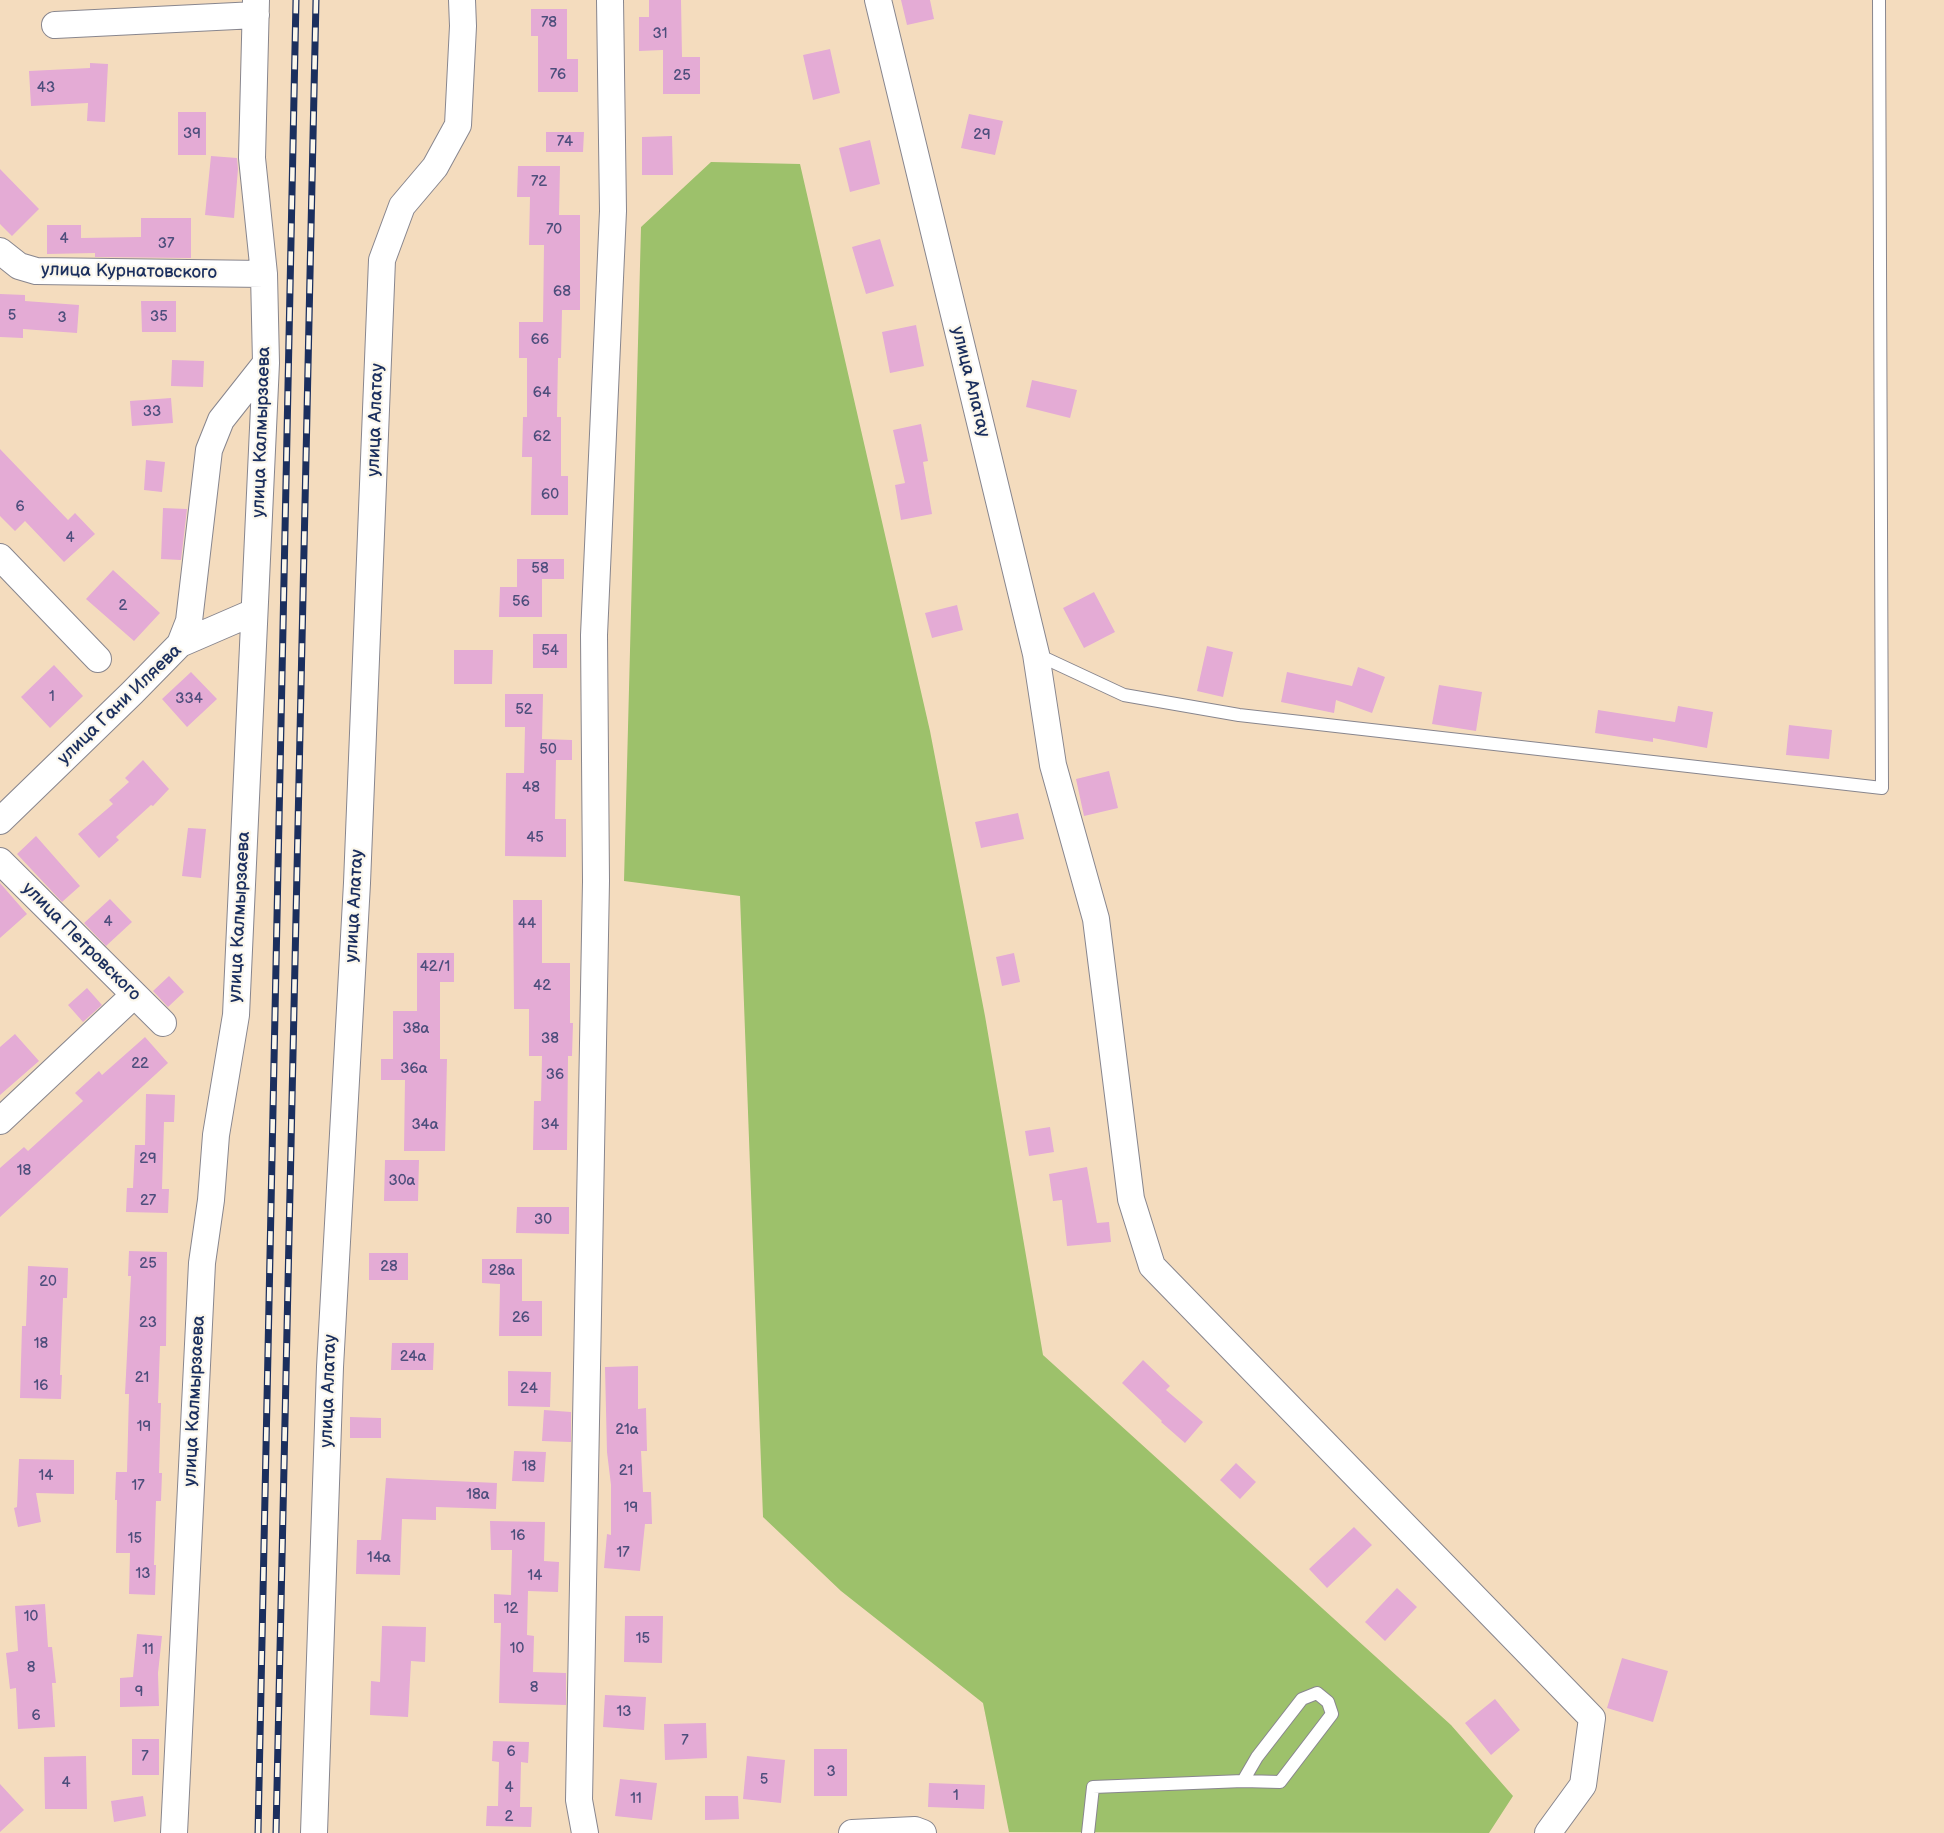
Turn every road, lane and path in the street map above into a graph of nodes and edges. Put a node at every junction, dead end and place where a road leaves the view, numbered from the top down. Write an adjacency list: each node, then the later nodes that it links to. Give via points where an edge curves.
1 (462, 0): 22 (street, улица Алатау, via 458,126 435,167 402,206 382,260 357,871 330,1367)
2 (610, 0): 23 (street, via 612,211 594,634 596,881 579,1800)
3 (878, 0): 13 (street, улица Алатау)
4 (1879, 0): 13 (lane, via 1882,788 1239,715 1124,695)
5 (256, 7): 6 (street); 8 (street, улица Калмырзаева, via 252,158)
6 (55, 26)
7 (0, 251): 8 (street, улица Курнатовского, via 19,266 36,271)
8 (264, 274): 9 (street, улица Калмырзаева)
9 (266, 363): 11 (street, улица Калмырзаева); 12 (street, via 221,420 209,450 189,621)
10 (0, 557): 14 (street)
11 (254, 612): 12 (street, улица Гани Иляева); 21 (street, улица Калмырзаева, via 236,1015 216,1135 202,1263)
12 (180, 644): 15 (street, улица Гани Иляева)
13 (1036, 654): 27 (street, улица Алатау, via 1053,765 1096,919 1131,1199 1152,1266 1592,1718 1583,1785)
14 (98, 659)
15 (0, 821)
16 (0, 861): 17 (street, улица Петровского)
17 (134, 995): 18 (street, улица Петровского); 19 (street)
18 (163, 1023)
19 (0, 1121)
20 (1243, 1781): 20 (lane, via 1302,1699 1317,1693 1328,1702 1332,1714 1280,1782); 26 (lane, via 1093,1786)
21 (174, 1833)
22 (314, 1833)
23 (585, 1833)
24 (852, 1833): 25 (street)
25 (923, 1833)
26 (1088, 1833)
27 (1548, 1833)

